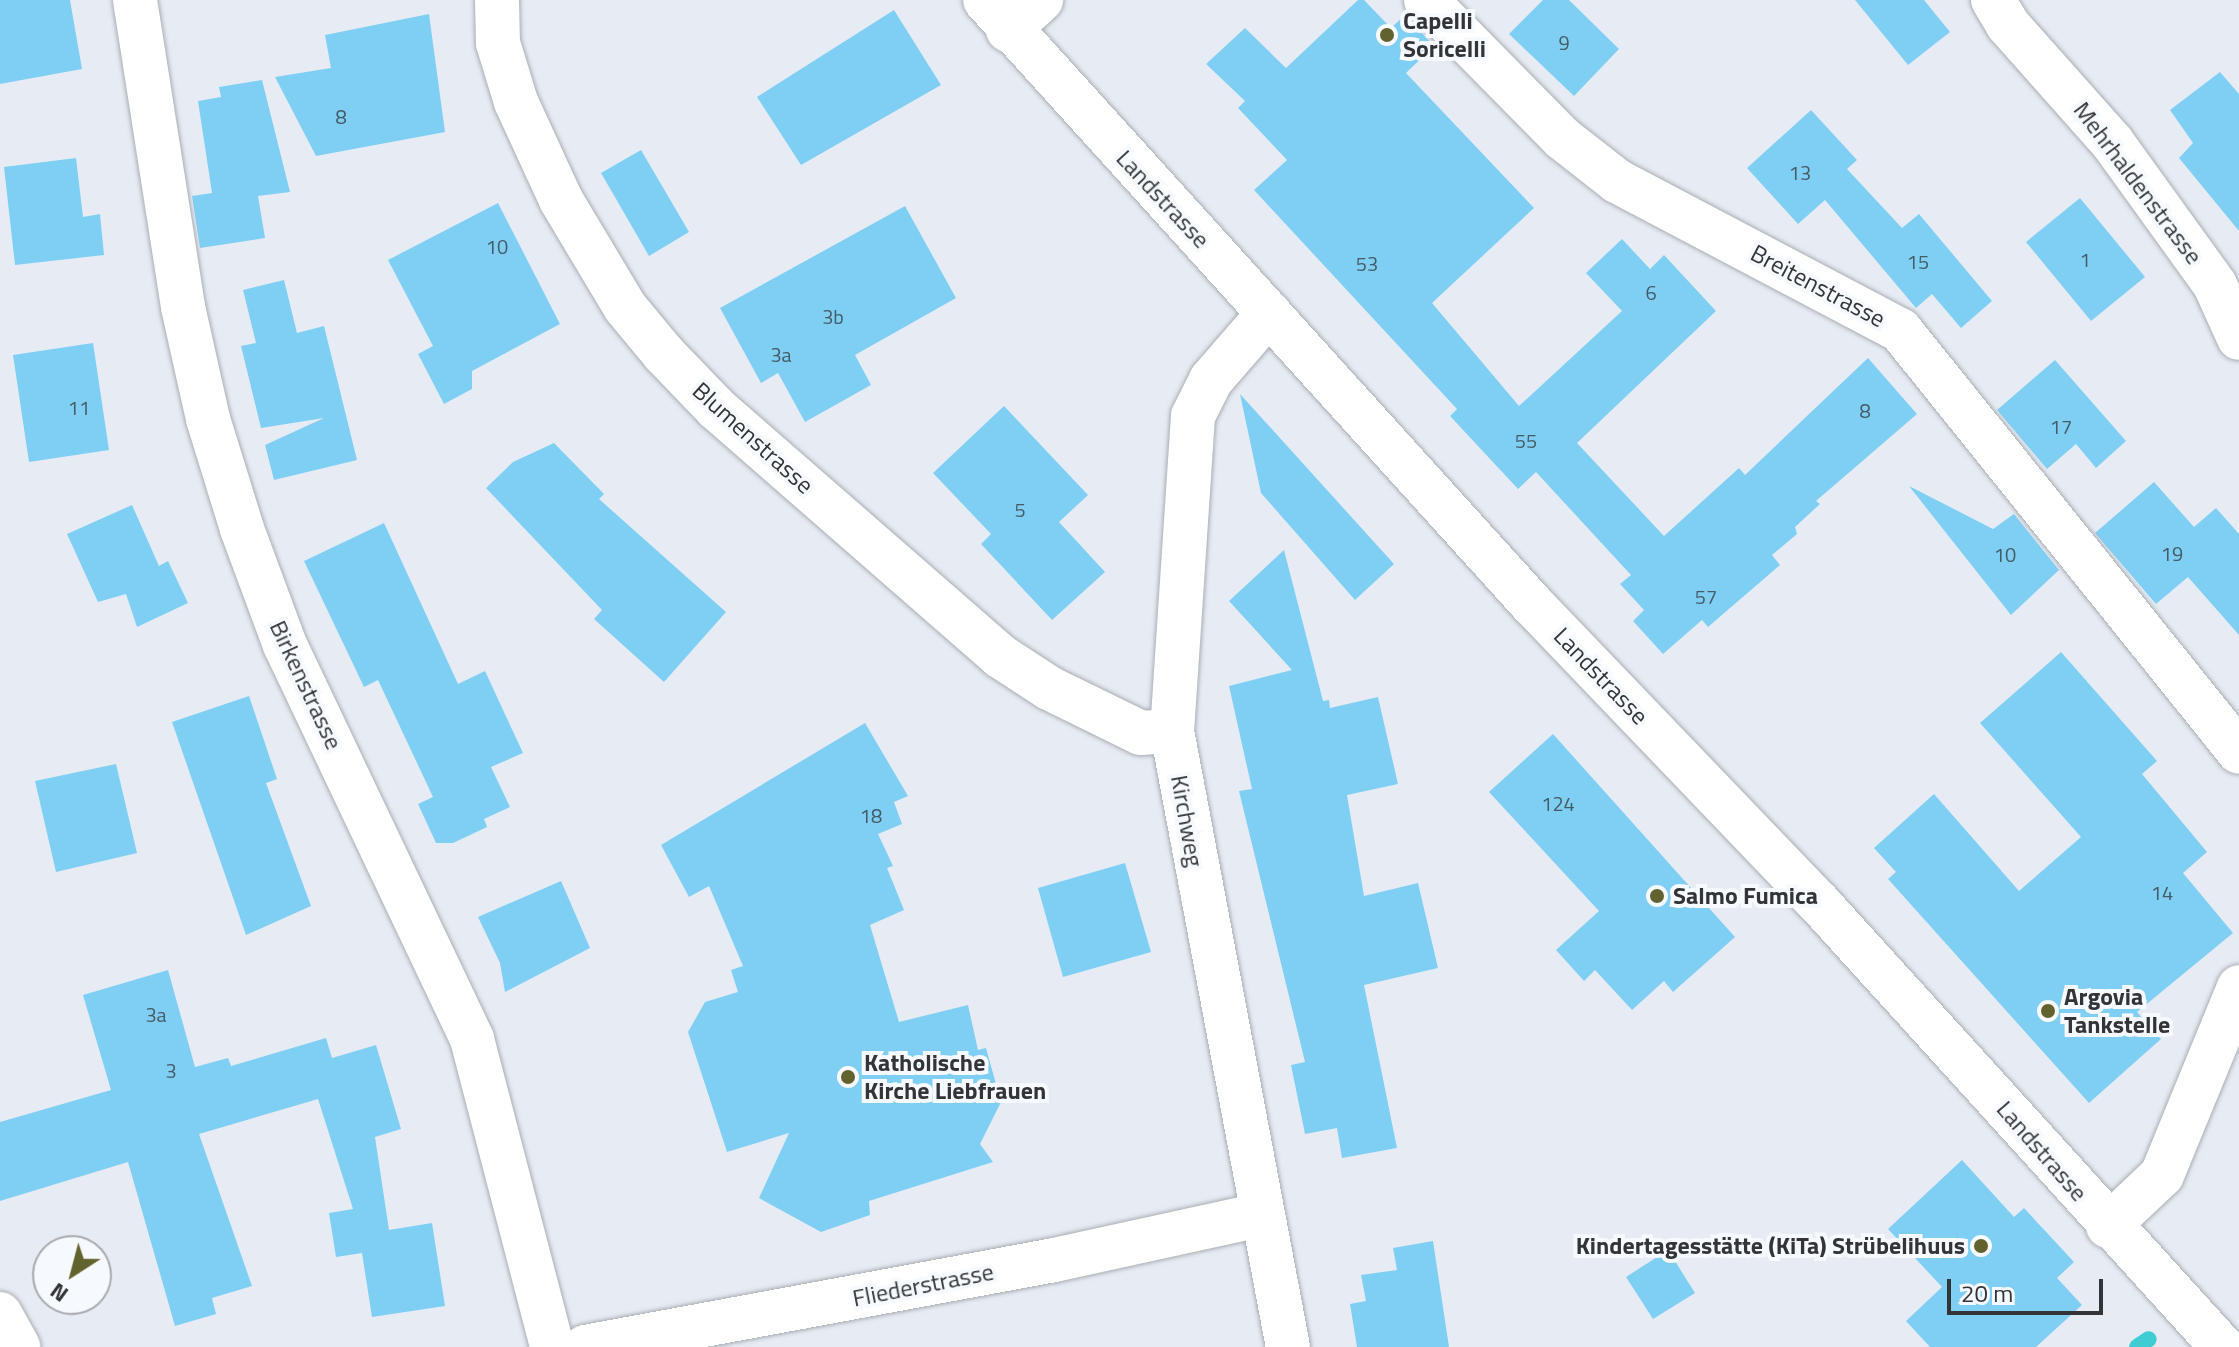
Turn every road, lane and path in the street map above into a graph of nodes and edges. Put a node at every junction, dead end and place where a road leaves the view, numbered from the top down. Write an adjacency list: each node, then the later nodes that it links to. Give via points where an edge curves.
1 (135, 0): 16 (street, Birkenstrasse, via 183,307 208,419 242,529 285,645 472,1039)
2 (497, 0): 9 (street, Blumenstrasse, via 498,43 516,102 561,200 625,307 664,354 717,409 1000,656 1049,688 1141,733)
3 (1041, 0): 6 (street)
4 (1426, 0): 10 (street, Breitenstrasse, via 1562,138 1617,181 1900,330)
5 (1993, 0): 8 (street, Mehrhaldenstrasse, via 2008,25 2112,142 2215,285)
6 (997, 15): 7 (street, Landstrasse)
7 (1269, 313): 9 (street, Kirchweg, via 1211,380 1193,416); 13 (street, Landstrasse, via 1532,604 1875,964)
8 (2239, 338)
9 (1172, 731): 12 (street, Kirchweg)
10 (2239, 752)
11 (2239, 987): 13 (street, via 2162,1175)
12 (1260, 1215): 17 (street, Fliederstrasse, via 1054,1260); 18 (street, Kirchweg)
13 (2108, 1226): 19 (street, Landstrasse)
14 (0, 1314): 15 (street)
15 (18, 1347)
16 (552, 1347)
17 (585, 1347)
18 (1288, 1347)
19 (2222, 1347)

